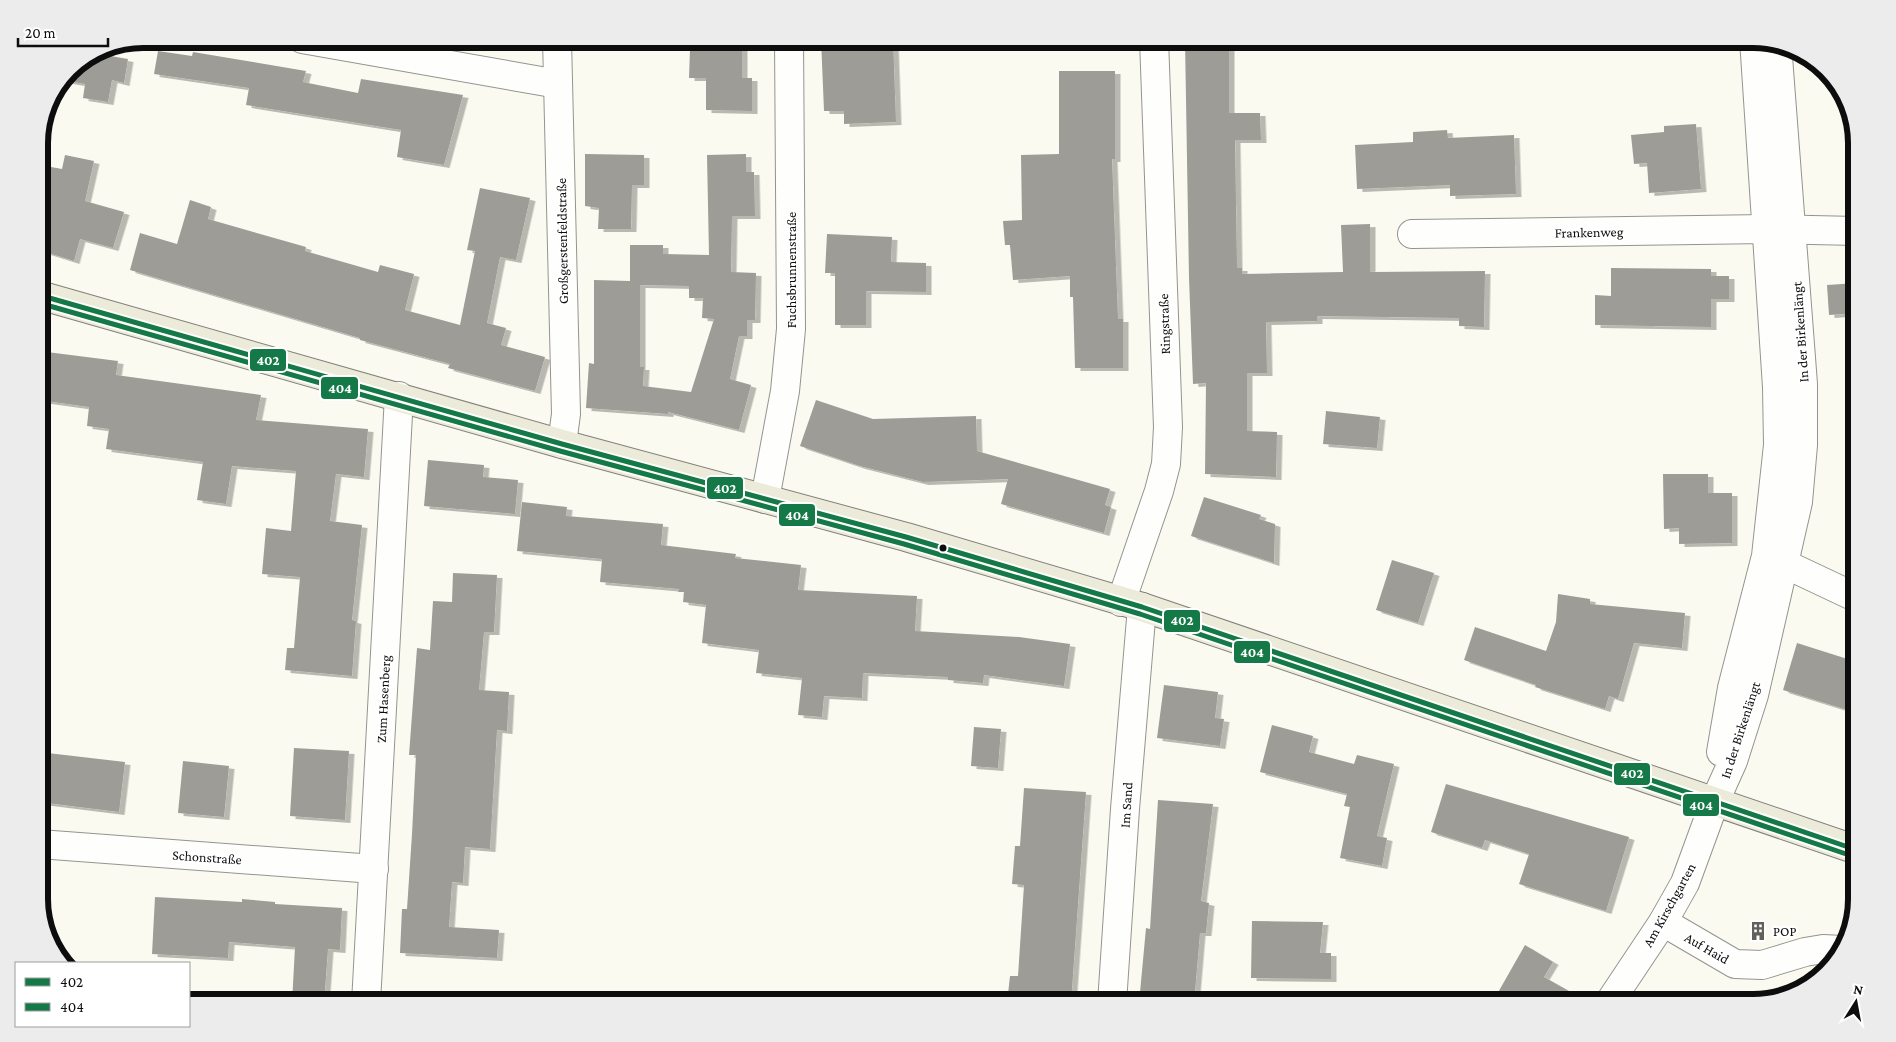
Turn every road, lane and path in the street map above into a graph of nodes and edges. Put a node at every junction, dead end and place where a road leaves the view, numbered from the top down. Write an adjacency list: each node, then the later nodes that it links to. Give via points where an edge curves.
1 (353, 48): 7 (street)
2 (557, 48): 7 (street, Großgerstenfeldstraße)
3 (789, 48): 15 (street, Fuchsbrunnenstraße, via 791,329)
4 (1154, 48): 18 (street, Ringstraße, via 1168,426 1166,464)
5 (1755, 48): 8 (street, In der Birkenlängt)
6 (1778, 51): 9 (street, In der Birkenlängt)
7 (558, 84): 14 (street, Großgerstenfeldstraße, via 566,414)
8 (1766, 229): 9 (street, Frankenweg); 11 (street, Frankenweg); 16 (street, In der Birkenlängt, via 1777,387)
9 (1793, 230): 10 (street, Frankenweg); 16 (street, In der Birkenlängt, via 1804,384 1803,445 1798,502)
10 (1848, 231)
11 (1412, 234)
12 (48, 298): 13 (main road)
13 (399, 396): 14 (main road); 22 (street, Zum Hasenberg)
14 (562, 444): 15 (main road)
15 (765, 499): 18 (main road, via 985,559)
16 (1775, 559): 17 (street); 19 (street, In der Birkenlängt, via 1732,688)
17 (1848, 594)
18 (1131, 605): 19 (main road); 26 (street, Im Sand, via 1125,809)
19 (1715, 800): 21 (main road); 23 (street, Am Kirschgarten, via 1685,882)
20 (48, 845): 22 (street, Schonstraße)
21 (1848, 847)
22 (374, 870): 25 (street, Zum Hasenberg)
23 (1663, 922): 24 (street, Auf Haid, via 1735,964 1762,965 1804,952); 27 (street, Am Kirschgarten)
24 (1834, 950)
25 (367, 994)
26 (1113, 994)
27 (1615, 994)

